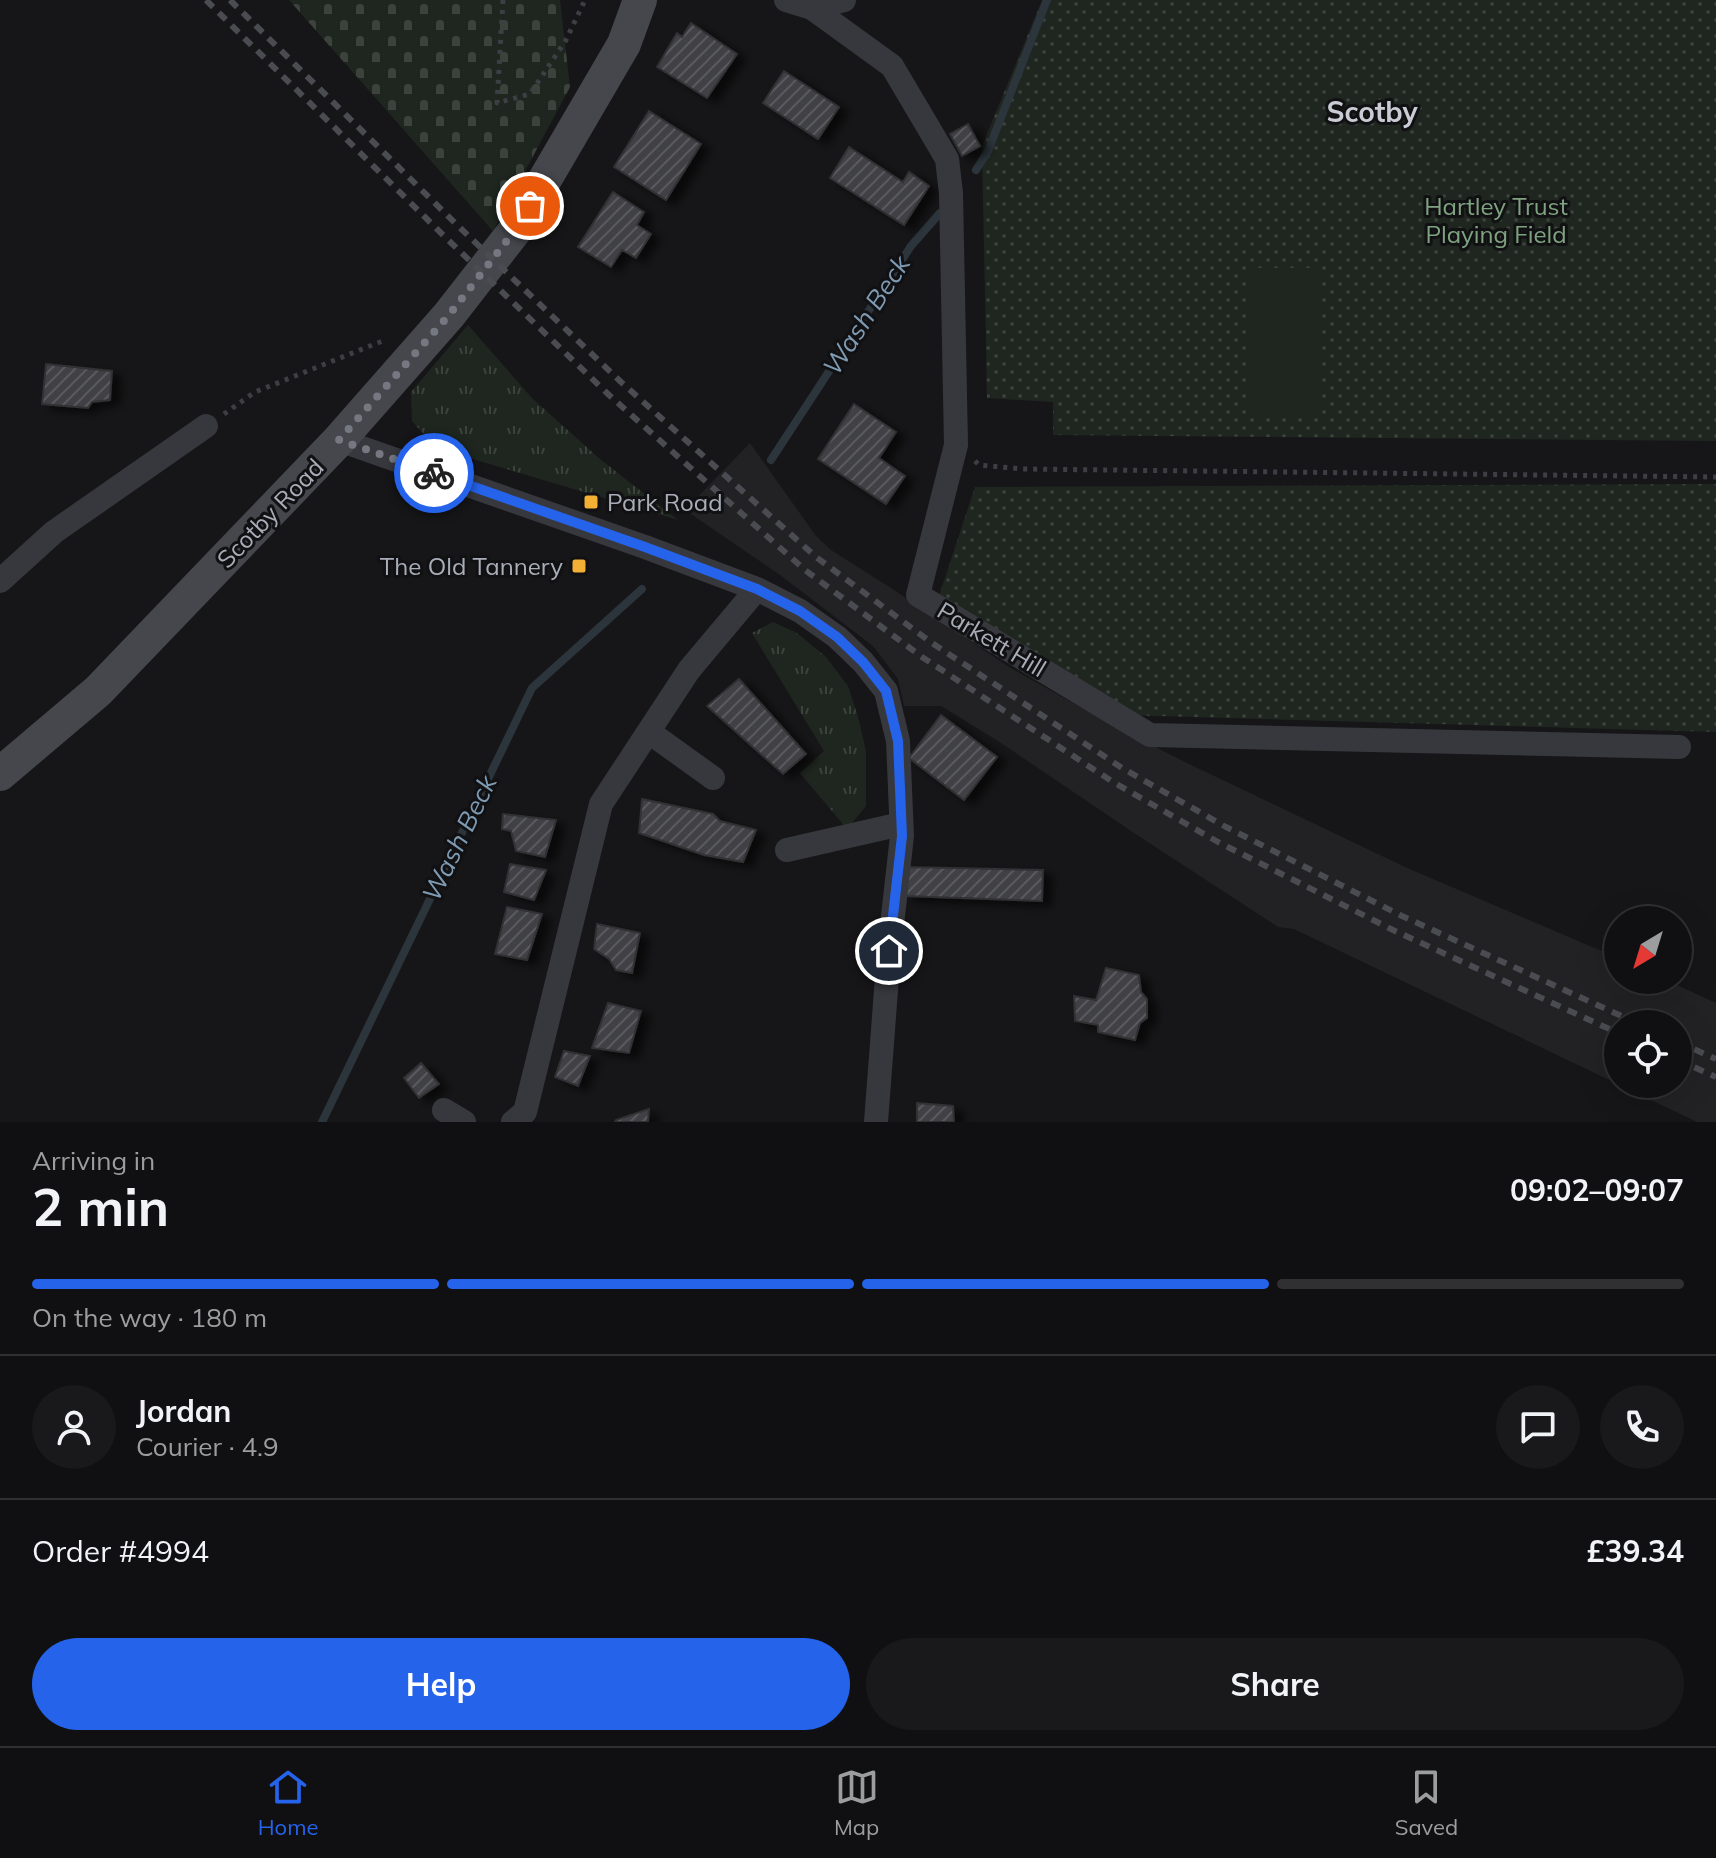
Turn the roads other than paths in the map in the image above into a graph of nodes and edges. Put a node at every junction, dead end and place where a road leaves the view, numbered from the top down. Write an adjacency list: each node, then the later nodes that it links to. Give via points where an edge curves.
1 (640, 0): 6 (street, Scotby Road, via 624,44 516,229)
2 (786, 0): 4 (street, Parkett Hill)
3 (844, 0): 4 (street)
4 (812, 8): 10 (street, Parkett Hill, via 892,66 947,159 956,445 918,595 1150,735)
5 (206, 426): 7 (street, via 54,532)
6 (339, 440): 8 (street); 11 (street, Scotby Road, via 98,691)
7 (0, 581)
8 (757, 589): 9 (street, via 689,670); 13 (street, via 837,637 886,691 898,741)
9 (649, 732): 12 (street); 15 (street, via 601,804 525,1112)
10 (1679, 747)
11 (0, 774)
12 (713, 778)
13 (901, 824): 14 (street); 16 (street)
14 (787, 850)
15 (513, 1122)
16 (876, 1122)

